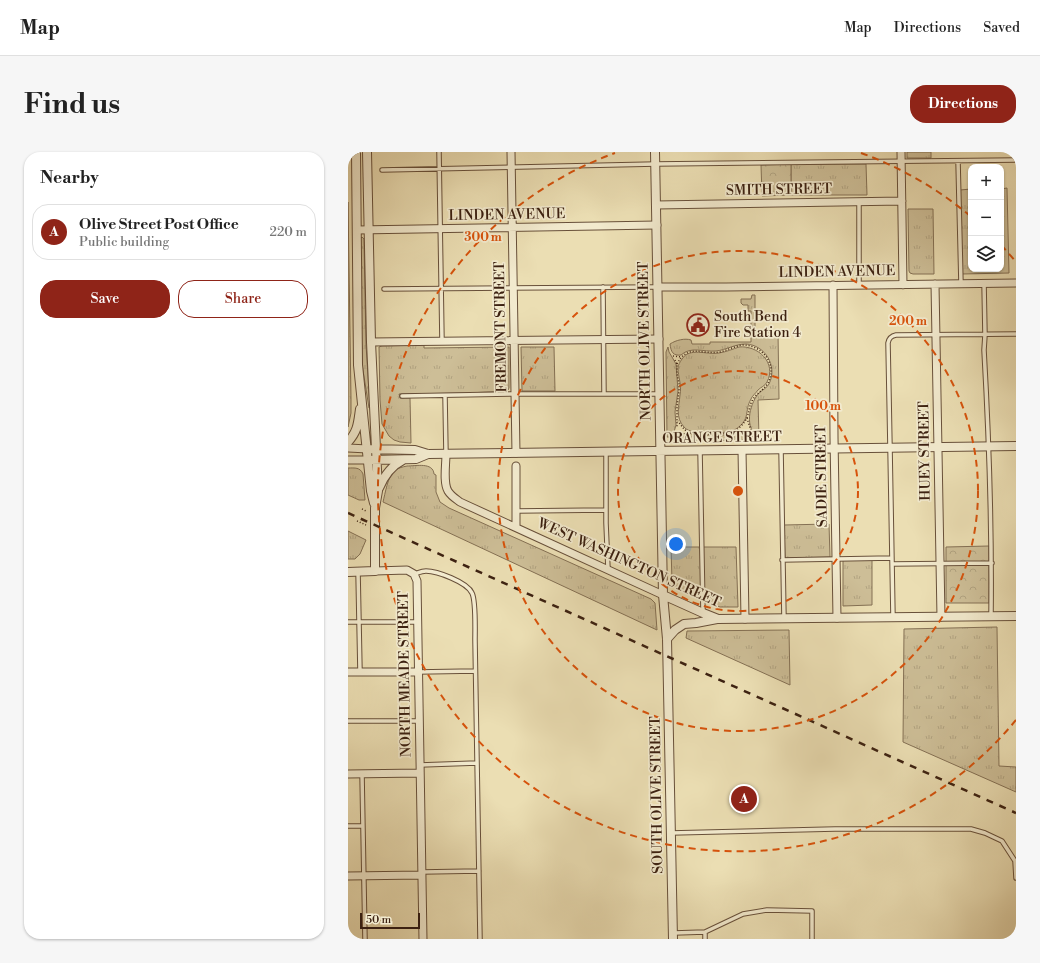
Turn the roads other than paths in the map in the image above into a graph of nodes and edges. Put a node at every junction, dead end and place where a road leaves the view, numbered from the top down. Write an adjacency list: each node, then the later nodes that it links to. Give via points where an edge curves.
1 (356, 152): 20 (street)
2 (367, 152): 21 (street)
3 (439, 152): 12 (lane)
4 (511, 152): 11 (street, FREMONT STREET)
5 (655, 152): 10 (street, NORTH OLIVE STREET)
6 (901, 152): 9 (street)
7 (1016, 160): 8 (lane)
8 (958, 161): 9 (lane); 26 (lane)
9 (901, 162): 10 (lane); 14 (street)
10 (656, 164): 11 (lane); 16 (street, NORTH OLIVE STREET)
11 (511, 168): 12 (lane); 18 (street, FREMONT STREET)
12 (440, 169): 13 (lane); 19 (lane)
13 (382, 170)
14 (902, 201): 15 (street, SMITH STREET); 24 (street)
15 (859, 202): 16 (street, SMITH STREET); 27 (lane)
16 (656, 205): 17 (street, NORTH OLIVE STREET)
17 (656, 225): 18 (street, LINDEN AVENUE); 30 (street, NORTH OLIVE STREET)
18 (512, 228): 19 (street, LINDEN AVENUE); 33 (street, FREMONT STREET)
19 (440, 229): 21 (street, LINDEN AVENUE); 32 (lane)
20 (357, 230): 21 (street, LINDEN AVENUE); 47 (street, via 358,365)
21 (369, 230): 41 (street)
22 (984, 283): 23 (street, LINDEN AVENUE); 26 (street, LINDEN AVENUE); 36 (lane)
23 (1016, 283)
24 (903, 284): 25 (street, LINDEN AVENUE); 27 (street, LINDEN AVENUE)
25 (935, 284): 26 (street, LINDEN AVENUE); 35 (street, HUEY STREET)
26 (961, 284)
27 (859, 285): 28 (street, LINDEN AVENUE)
28 (833, 286): 30 (street, LINDEN AVENUE); 55 (street, SADIE STREET)
29 (603, 287): 30 (lane); 33 (lane); 38 (lane)
30 (658, 287): 37 (street, NORTH OLIVE STREET)
31 (384, 288): 32 (lane)
32 (441, 288): 33 (lane); 39 (lane)
33 (514, 288): 40 (street, FREMONT STREET)
34 (1016, 334): 36 (lane)
35 (936, 335): 36 (lane); 52 (lane, via 896,335 889,339); 53 (street, HUEY STREET)
36 (985, 335): 50 (lane)
37 (658, 339): 38 (street); 44 (street, NORTH OLIVE STREET)
38 (604, 340): 40 (street); 43 (lane)
39 (442, 341): 40 (street); 41 (street)
40 (514, 341): 42 (street, FREMONT STREET)
41 (371, 342): 54 (street)
42 (515, 394): 43 (lane); 46 (lane); 61 (street, FREMONT STREET)
43 (604, 394): 44 (lane)
44 (659, 394): 60 (street, NORTH OLIVE STREET)
45 (402, 396): 46 (lane)
46 (445, 396): 63 (lane)
47 (362, 397): 48 (street, via 358,428); 54 (street)
48 (348, 442)
49 (1016, 446): 50 (street, ORANGE STREET)
50 (988, 447): 53 (street, ORANGE STREET); 77 (lane)
51 (348, 448): 54 (street)
52 (890, 448): 53 (street, ORANGE STREET); 55 (street, ORANGE STREET); 73 (lane)
53 (938, 448): 76 (street, HUEY STREET)
54 (372, 449): 62 (street, ORANGE STREET, via 415,450); 66 (street)
55 (834, 449): 57 (street, ORANGE STREET); 74 (street, SADIE STREET)
56 (742, 450): 57 (street, ORANGE STREET); 58 (street, ORANGE STREET); 92 (street)
57 (781, 450): 75 (lane)
58 (700, 451): 60 (street, ORANGE STREET); 85 (lane)
59 (606, 452): 60 (street, ORANGE STREET); 61 (street, ORANGE STREET); 70 (lane)
60 (660, 452): 84 (street, NORTH OLIVE STREET)
61 (516, 453): 63 (street, ORANGE STREET)
62 (428, 454): 63 (street, ORANGE STREET); 64 (street, ORANGE STREET, via 416,459)
63 (446, 454): 72 (street, WEST WASHINGTON STREET, via 448,491 460,502)
64 (406, 459): 66 (street, ORANGE STREET); 68 (street, ORANGE STREET, via 387,473)
65 (348, 460): 66 (street)
66 (373, 460): 68 (street); 69 (street, via 371,491)
67 (516, 466): 71 (street)
68 (378, 491): 69 (street)
69 (376, 508): 80 (street)
70 (606, 510): 71 (lane); 79 (lane)
71 (516, 511): 72 (street)
72 (516, 527): 79 (street, WEST WASHINGTON STREET)
73 (892, 558): 74 (lane); 78 (lane)
74 (836, 559): 75 (lane); 90 (street, SADIE STREET)
75 (782, 560): 93 (lane)
76 (940, 563): 77 (lane); 78 (lane); 89 (street, HUEY STREET)
77 (992, 563): 86 (lane)
78 (892, 564): 88 (lane)
79 (608, 570): 84 (street, WEST WASHINGTON STREET)
80 (375, 571): 82 (street); 83 (street, via 407,570)
81 (348, 572): 82 (street)
82 (358, 572): 95 (lane)
83 (414, 574): 96 (street, NORTH MEADE STREET, via 417,581); 100 (lane, via 422,571 442,574 466,586 473,594)
84 (663, 595): 85 (street, WEST WASHINGTON STREET); 98 (street, NORTH OLIVE STREET)
85 (702, 613): 91 (street, WEST WASHINGTON STREET); 97 (lane)
86 (991, 616): 87 (street, WEST WASHINGTON STREET); 89 (street, WEST WASHINGTON STREET)
87 (1016, 616)
88 (893, 617): 89 (street, WEST WASHINGTON STREET); 90 (street, WEST WASHINGTON STREET)
89 (941, 617)
90 (837, 618): 93 (street, WEST WASHINGTON STREET)
91 (718, 619): 92 (street, WEST WASHINGTON STREET); 97 (street)
92 (745, 619): 93 (street, WEST WASHINGTON STREET)
93 (784, 619)
94 (348, 622): 95 (lane)
95 (359, 622): 96 (lane); 102 (lane)
96 (417, 622): 103 (street, NORTH MEADE STREET)
97 (703, 622): 98 (street, via 684,624 674,630)
98 (667, 639): 99 (street, NORTH OLIVE STREET)
99 (667, 650): 113 (street, SOUTH OLIVE STREET)
100 (475, 671): 103 (lane); 106 (lane)
101 (348, 672): 102 (street)
102 (360, 672): 103 (street)
103 (418, 672): 105 (street, NORTH MEADE STREET)
104 (348, 721): 105 (lane)
105 (419, 721): 107 (street, NORTH MEADE STREET)
106 (477, 763): 107 (lane); 114 (lane)
107 (420, 764): 108 (street, NORTH MEADE STREET)
108 (420, 773): 110 (street); 115 (street, NORTH MEADE STREET)
109 (348, 774): 110 (street)
110 (362, 774): 112 (lane)
111 (348, 826): 112 (lane)
112 (363, 826): 117 (lane)
113 (671, 832): 118 (lane, via 971,830 1002,841 1015,860); 120 (street, SOUTH OLIVE STREET)
114 (479, 871): 115 (lane); 123 (lane)
115 (422, 873): 117 (street); 122 (street, NORTH MEADE STREET)
116 (348, 876): 117 (street)
117 (364, 876): 121 (lane)
118 (1016, 878)
119 (704, 932): 120 (lane); 124 (lane); 125 (lane, via 743,914 767,910 812,911)
120 (673, 936)
121 (365, 939)
122 (423, 939)
123 (480, 939)
124 (704, 939)
125 (812, 939)

